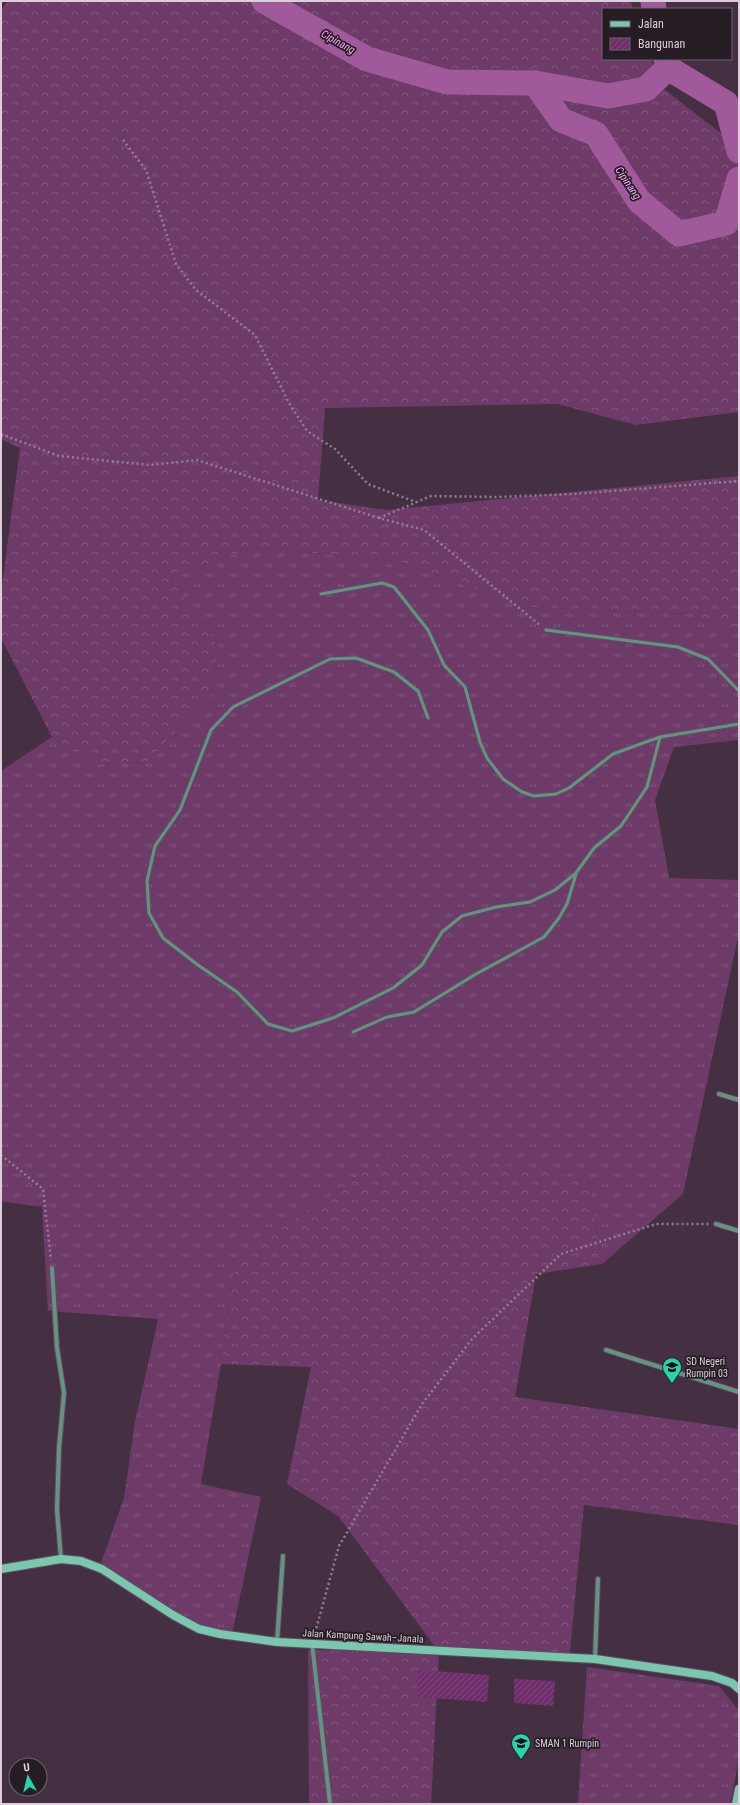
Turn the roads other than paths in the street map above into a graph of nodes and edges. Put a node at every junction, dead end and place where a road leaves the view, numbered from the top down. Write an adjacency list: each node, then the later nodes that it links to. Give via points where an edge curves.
1 (321, 594): 6 (lane, via 382,583 394,587 428,630 444,665 465,687 487,758 503,779 522,792 534,796 556,794 569,788 613,754)
2 (546, 630): 3 (lane, via 678,647 708,659)
3 (739, 691)
4 (428, 718): 7 (lane, via 418,692 394,672 356,658 330,659 233,706 211,730 180,810 156,846 147,881 149,913 163,938 237,992 268,1024 292,1031 333,1018 393,988 422,964 442,932 462,916 530,902 555,890)
5 (739, 724): 6 (lane)
6 (660, 736): 7 (lane, via 647,787 621,826 594,848)
7 (576, 873): 8 (lane, via 567,904 544,937 414,1012 387,1017)
8 (353, 1032)
9 (719, 1094): 10 (street)
10 (739, 1100)
11 (716, 1224): 12 (street)
12 (739, 1231)
13 (52, 1268): 17 (street, via 57,1348 64,1394 57,1510)
14 (606, 1350): 15 (street)
15 (739, 1392)
16 (283, 1556): 20 (street)
17 (61, 1559): 18 (main road, Jalan Kampung Sawah–Janala); 20 (main road, Jalan Kampung Sawah–Janala, via 81,1561 102,1569 199,1629)
18 (1, 1569)
19 (598, 1579): 22 (street)
20 (277, 1642): 21 (main road, Jalan Kampung Sawah–Janala)
21 (312, 1644): 22 (main road, Jalan Kampung Sawah–Janala); 25 (street)
22 (595, 1659): 23 (main road, Jalan Kampung Sawah–Janala, via 712,1676 732,1683)
23 (739, 1689)
24 (739, 1789): 26 (main road)
25 (330, 1804)
26 (736, 1804)

